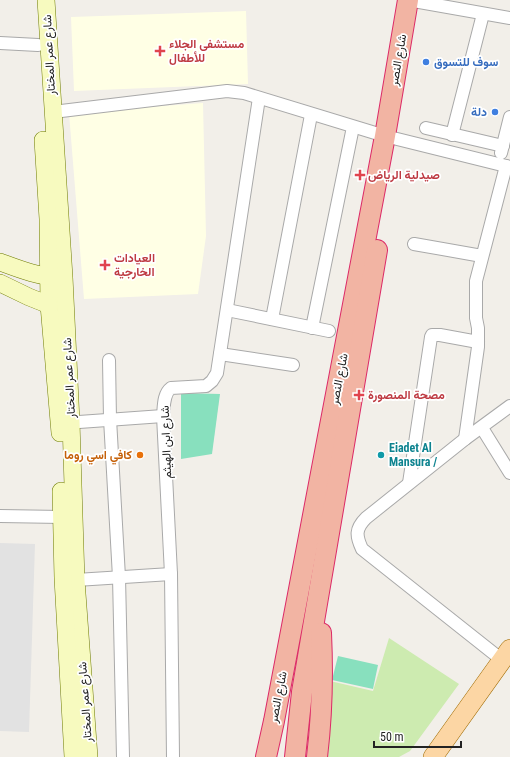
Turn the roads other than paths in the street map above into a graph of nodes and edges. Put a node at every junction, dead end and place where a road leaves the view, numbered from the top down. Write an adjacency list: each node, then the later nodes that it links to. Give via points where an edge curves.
1 (35, 0): 7 (main road, شارع عمر المختار)
2 (46, 0): 9 (main road, شارع عمر المختار)
3 (414, 0): 4 (street); 15 (highway, شارع النصر)
4 (483, 14): 5 (street); 14 (street)
5 (510, 18)
6 (0, 43): 7 (street)
7 (38, 45): 18 (main road, شارع عمر المختار)
8 (259, 98): 9 (street, via 227,91); 10 (street); 25 (street, شارع ابن الهيثم)
9 (53, 112): 18 (main road, شارع عمر المختار)
10 (311, 115): 12 (street); 26 (street)
11 (510, 117): 16 (street)
12 (353, 127): 15 (street); 27 (street)
13 (426, 128): 14 (street)
14 (452, 135): 16 (street)
15 (390, 138): 17 (street); 46 (highway, شارع النصر); 52 (highway, شارع النصر)
16 (503, 146): 17 (street)
17 (505, 165): 20 (street)
18 (51, 181): 22 (main road, شارع عمر المختار)
19 (414, 244): 20 (street)
20 (482, 256): 29 (street, via 476,287)
21 (0, 262): 22 (main road)
22 (56, 277): 24 (main road, شارع عمر المختار); 36 (main road, شارع عمر المختار)
23 (0, 284): 24 (main road)
24 (49, 305): 36 (main road, شارع عمر المختار)
25 (227, 310): 26 (street); 30 (street, شارع ابن الهيثم)
26 (272, 319): 27 (street)
27 (312, 328): 28 (street)
28 (329, 331)
29 (478, 342): 38 (street); 40 (street, via 440,335 431,337)
30 (220, 354): 32 (street); 34 (street, شارع ابن الهيثم, via 217,373 212,382 206,386 175,387 168,391)
31 (109, 360): 35 (street)
32 (293, 365)
33 (510, 406): 37 (street)
34 (163, 416): 35 (street); 43 (street, شارع ابن الهيثم)
35 (110, 419): 36 (street); 44 (street)
36 (65, 422): 42 (main road, شارع عمر المختار); 45 (main road, شارع عمر المختار)
37 (482, 428): 38 (street); 39 (street)
38 (465, 439): 40 (street)
39 (510, 473)
40 (409, 483): 47 (street, via 360,525 357,532 362,549)
41 (0, 516): 42 (street)
42 (62, 517): 48 (main road, شارع عمر المختار)
43 (172, 574): 44 (street); 51 (street, شارع ابن الهيثم)
44 (119, 577): 45 (street); 50 (street)
45 (76, 580): 49 (main road, شارع عمر المختار)
46 (318, 601): 53 (highway, via 302,692); 54 (highway, via 323,683)
47 (507, 659): 55 (main road); 56 (main road)
48 (73, 757)
49 (89, 757)
50 (123, 757)
51 (173, 757)
52 (266, 757)
53 (295, 757)
54 (317, 757)
55 (433, 757)
56 (447, 757)

